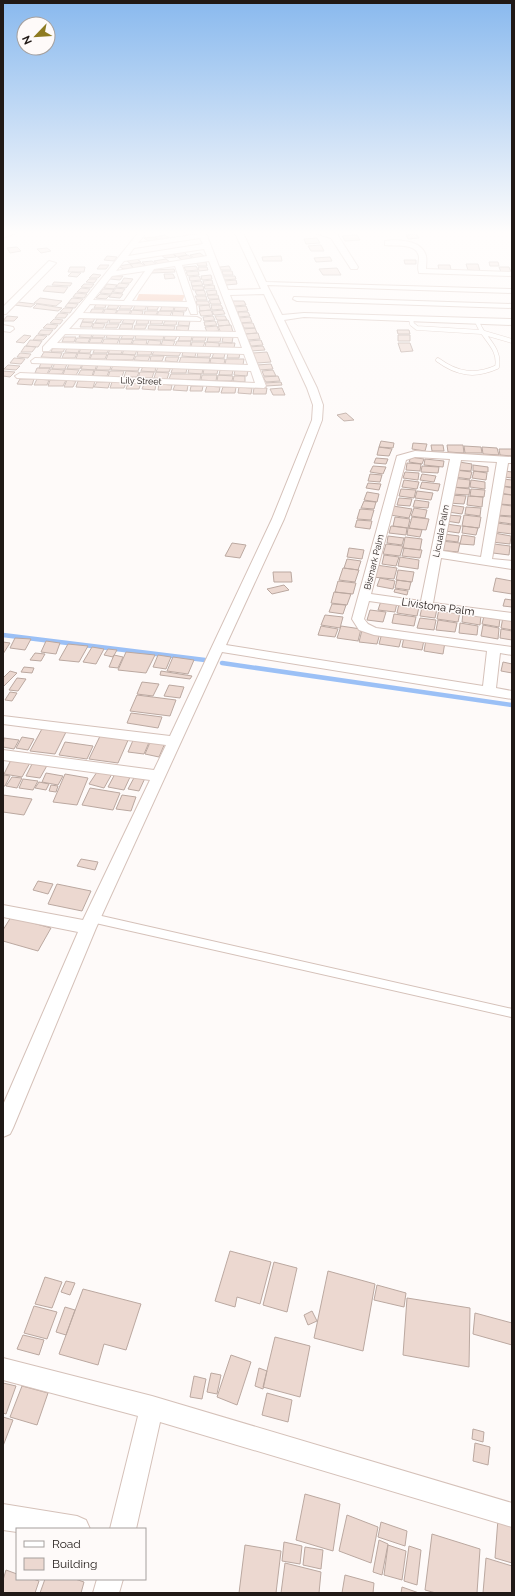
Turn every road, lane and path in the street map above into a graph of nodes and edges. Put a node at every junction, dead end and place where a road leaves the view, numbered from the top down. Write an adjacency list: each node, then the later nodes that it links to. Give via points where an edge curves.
1 (83, 307): 6 (street)
2 (193, 307): 9 (street)
3 (231, 307): 16 (street)
4 (276, 307): 8 (street)
5 (300, 307): 7 (street)
6 (77, 315): 9 (street); 13 (street)
7 (304, 316): 8 (street); 10 (street)
8 (280, 318): 31 (street, via 312,388 318,413 278,519)
9 (197, 319): 15 (street)
10 (411, 319): 11 (street); 14 (lane, via 417,328)
11 (477, 321): 12 (street); 14 (lane)
12 (512, 322)
13 (63, 330): 15 (street); 18 (street)
14 (481, 332): 17 (lane); 21 (lane, via 497,353 500,362 498,367 481,374 470,375 450,369)
15 (201, 334): 16 (street)
16 (241, 335): 19 (street)
17 (512, 341)
18 (50, 345): 19 (street); 20 (street)
19 (248, 351): 22 (street)
20 (35, 360): 22 (street, Lily Street); 22 (street, Lily Street, via 20,376 261,386)
21 (438, 360)
22 (254, 368)
23 (456, 457): 24 (street, Bismark Palm); 25 (street, Licuala Palm); 28 (street, Bismark Palm, via 415,454 401,458)
24 (508, 460): 26 (street)
25 (437, 554): 26 (street); 29 (street, Licuala Palm)
26 (486, 561): 27 (street)
27 (512, 565)
28 (365, 597): 29 (street, Livistona Palm); 32 (street, Bismark Palm, via 358,619 367,629)
29 (426, 605): 30 (street, Livistona Palm)
30 (512, 617)
31 (219, 648): 34 (street); 37 (street)
32 (494, 649): 33 (street, Bismark Palm); 34 (street)
33 (512, 651)
34 (489, 692): 35 (street)
35 (512, 695)
36 (3, 720): 37 (street)
37 (175, 741): 39 (street)
38 (5, 759): 39 (street)
39 (159, 776): 41 (street)
40 (3, 911): 41 (street)
41 (90, 923): 42 (lane); 43 (street)
42 (512, 1013)
43 (3, 1128)
44 (3, 1369): 45 (street)
45 (152, 1408): 46 (street); 49 (street)
46 (512, 1515)
47 (3, 1518): 48 (street)
48 (70, 1528)
49 (123, 1528)
50 (110, 1580): 51 (street)
51 (106, 1593)

